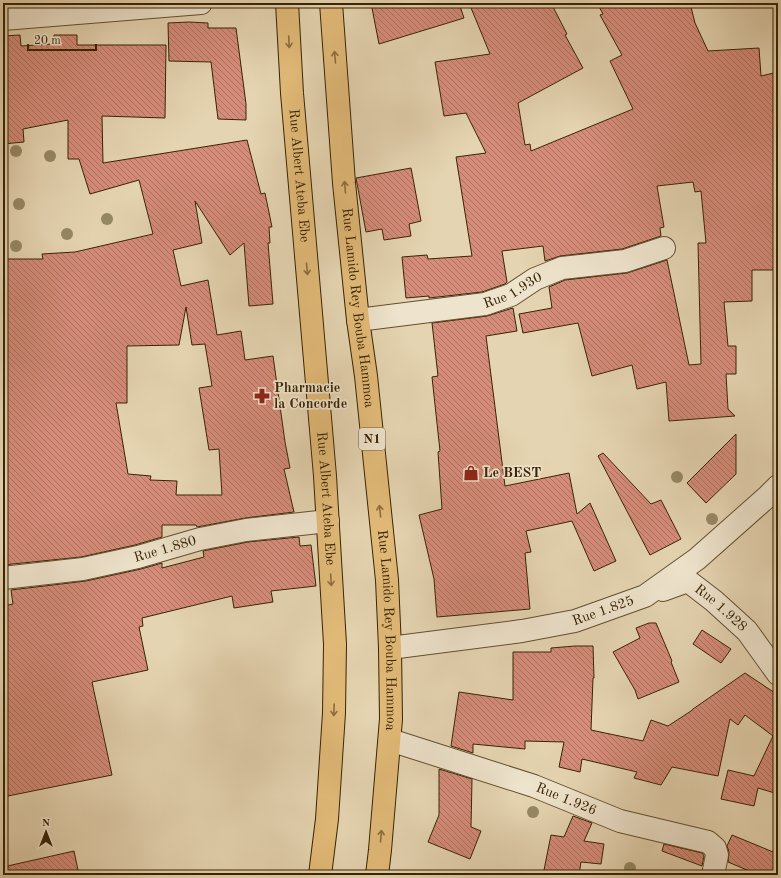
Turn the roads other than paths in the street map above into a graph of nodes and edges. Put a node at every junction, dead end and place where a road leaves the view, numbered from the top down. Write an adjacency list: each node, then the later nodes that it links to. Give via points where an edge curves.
1 (201, 3): 4 (street)
2 (287, 3): 8 (highway, Rue Albert Ateba Ebe, one-way to 8, via 292,93)
3 (331, 3): 6 (highway, Rue Lamido Rey Bouba Hammoa / N1, one-way to 3, via 344,182)
4 (3, 19)
5 (664, 248): 6 (street, Rue 1.930, via 625,261 562,268 535,279 511,295 484,304)
6 (358, 320): 11 (highway, Rue Lamido Rey Bouba Hammoa / N1, one-way to 6, via 387,580)
7 (774, 496): 10 (street, Rue 1.825, via 697,559)
8 (328, 521): 9 (street, Rue 1.880, via 246,530 83,569); 14 (highway, Rue Albert Ateba Ebe, one-way to 14, via 335,644 334,713 327,819)
9 (3, 578)
10 (645, 596): 11 (street, Rue 1.825, via 575,621 522,631); 12 (street, Rue 1.928, via 688,581 714,600 747,631)
11 (390, 648): 13 (highway, Rue Lamido Rey Bouba Hammoa / N1)
12 (778, 674)
13 (390, 740): 15 (highway, Rue Lamido Rey Bouba Hammoa / N1, one-way to 13); 16 (street, Rue 1.926, via 534,786 620,821 708,842 716,848)
14 (320, 875)
15 (376, 875)
16 (713, 875)

